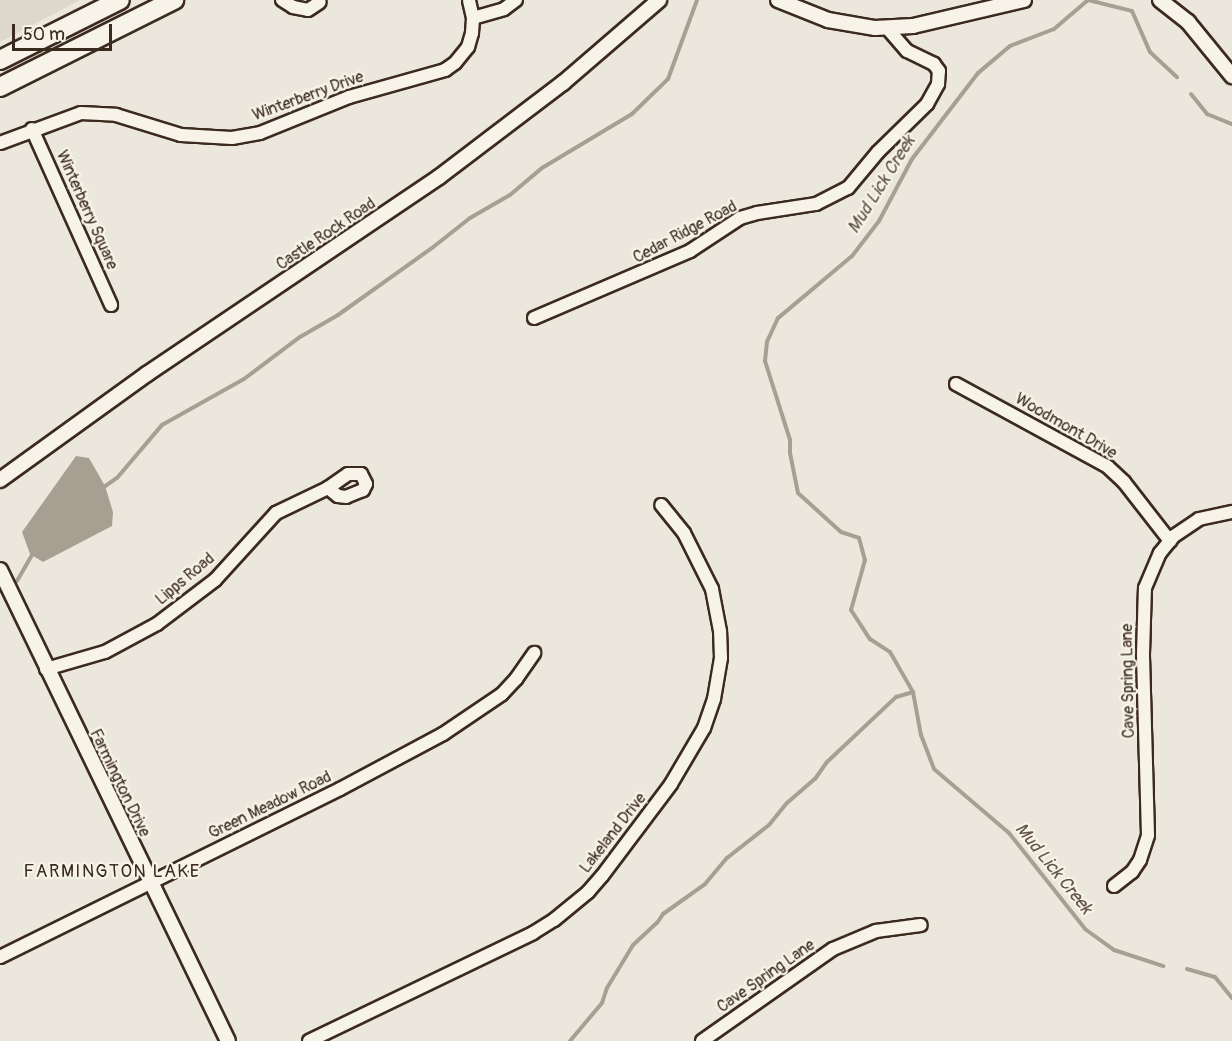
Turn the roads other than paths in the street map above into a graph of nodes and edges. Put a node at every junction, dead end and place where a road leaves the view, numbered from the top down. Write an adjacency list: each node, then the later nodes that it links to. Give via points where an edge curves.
1 (120, 0): 14 (main road)
2 (174, 0): 16 (main road)
3 (282, 0): 11 (street, via 308,10)
4 (305, 0): 11 (street)
5 (468, 0): 12 (street, Winterberry Drive)
6 (516, 0): 12 (street, via 504,9)
7 (659, 0): 22 (street, Castle Rock Road, via 563,84 439,177 147,374)
8 (778, 0): 13 (street, via 828,20)
9 (1024, 0): 13 (street, via 922,24)
10 (1160, 0): 15 (street, via 1188,22)
11 (325, 1)
12 (473, 18): 17 (street, Winterberry Drive, via 468,47 445,70 350,97 260,133 232,138 181,135 99,113 63,118)
13 (887, 28): 20 (street, Cedar Ridge Road, via 907,51 934,64 939,71 938,84 927,104 848,188 816,204 740,219 690,251)
14 (0, 60)
15 (1232, 76)
16 (0, 87)
17 (32, 129): 18 (street, Winterberry Drive); 19 (street, Winterberry Square)
18 (0, 143)
19 (111, 305)
20 (534, 318)
21 (956, 384): 26 (street, Woodmont Drive, via 1108,467)
22 (0, 480)
23 (328, 488): 29 (street, Lipps Road, via 276,513 215,580 157,624 116,647)
24 (661, 505): 35 (street, Lakeland Drive, via 684,533 712,589 720,640 714,699 704,728 671,784 602,876 554,920)
25 (1232, 512): 26 (street, Cave Spring Lane, via 1199,519)
26 (1170, 541): 31 (street, Cave Spring Lane, via 1151,570 1144,602 1148,835 1140,860)
27 (0, 570): 29 (street, Farmington Drive)
28 (534, 653): 30 (street, Green Meadow Road, via 502,694 443,734)
29 (46, 669): 30 (street, Farmington Drive)
30 (151, 882): 33 (street, Green Meadow Road); 34 (street, Farmington Drive)
31 (1114, 886)
32 (921, 924): 36 (street, Cave Spring Lane, via 876,931 833,950)
33 (0, 957)
34 (228, 1041)
35 (309, 1041)
36 (702, 1041)

